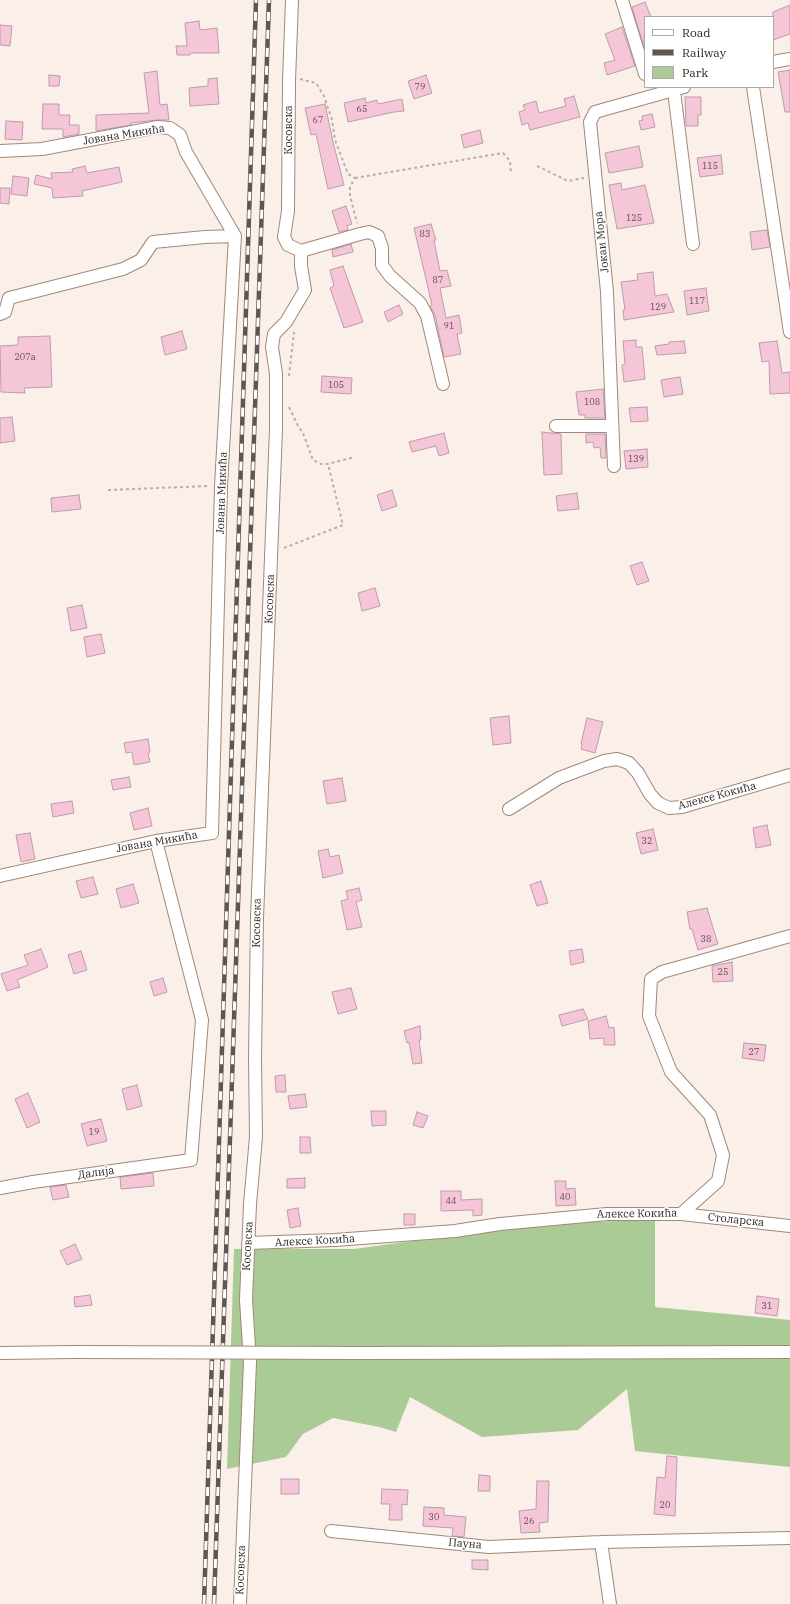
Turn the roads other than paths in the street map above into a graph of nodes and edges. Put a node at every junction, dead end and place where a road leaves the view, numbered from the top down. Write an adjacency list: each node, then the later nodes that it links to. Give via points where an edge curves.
1 (292, 0): 12 (street, Косовска, via 288,211 284,237 288,245)
2 (622, 0): 5 (street)
3 (790, 59): 4 (street)
4 (774, 62)
5 (644, 71)
6 (753, 88): 14 (street)
7 (679, 89): 8 (street, Јокаи Мора); 11 (street)
8 (653, 92): 17 (street, Јокаи Мора, via 595,112 590,122 607,292)
9 (0, 151): 10 (street, Јована Микића, via 42,149 158,127 170,128 180,134 186,152)
10 (235, 236): 13 (street, via 205,236 154,242 141,260 123,269 9,298 5,312); 21 (street, Јована Микића, via 221,486 212,833)
11 (693, 244)
12 (301, 251): 15 (street, via 369,232 378,236 382,248 382,265 390,276 420,303 427,316); 27 (street, Косовска, via 305,290 286,322 274,334 272,346 276,382 272,552 257,918 256,1137)
13 (0, 314)
14 (790, 332)
15 (443, 384)
16 (556, 426): 17 (street)
17 (612, 426): 18 (street, Јокаи Мора)
18 (614, 466)
19 (790, 775): 20 (street, Алексе Кокића, via 682,807 670,808 658,803 630,763 617,759 604,760 559,778)
20 (509, 809)
21 (156, 841): 22 (street, Јована Микића); 24 (street, Далија, via 202,1020 191,1160)
22 (0, 876)
23 (790, 936): 25 (street, Алексе Кокића, via 662,972 651,979 649,1016 671,1072 710,1115 723,1155 718,1181)
24 (0, 1188)
25 (681, 1214): 26 (street, Столарска); 27 (street, Алексе Кокића, via 607,1214 455,1231 335,1240)
26 (790, 1226)
27 (248, 1243): 33 (street, Косовска, via 246,1300 250,1362)
28 (790, 1352): 29 (street, bridge)
29 (0, 1353)
30 (331, 1532): 32 (street, Пауна, via 489,1547)
31 (790, 1538): 32 (street, Пауна)
32 (601, 1542): 34 (street)
33 (240, 1604)
34 (610, 1604)

